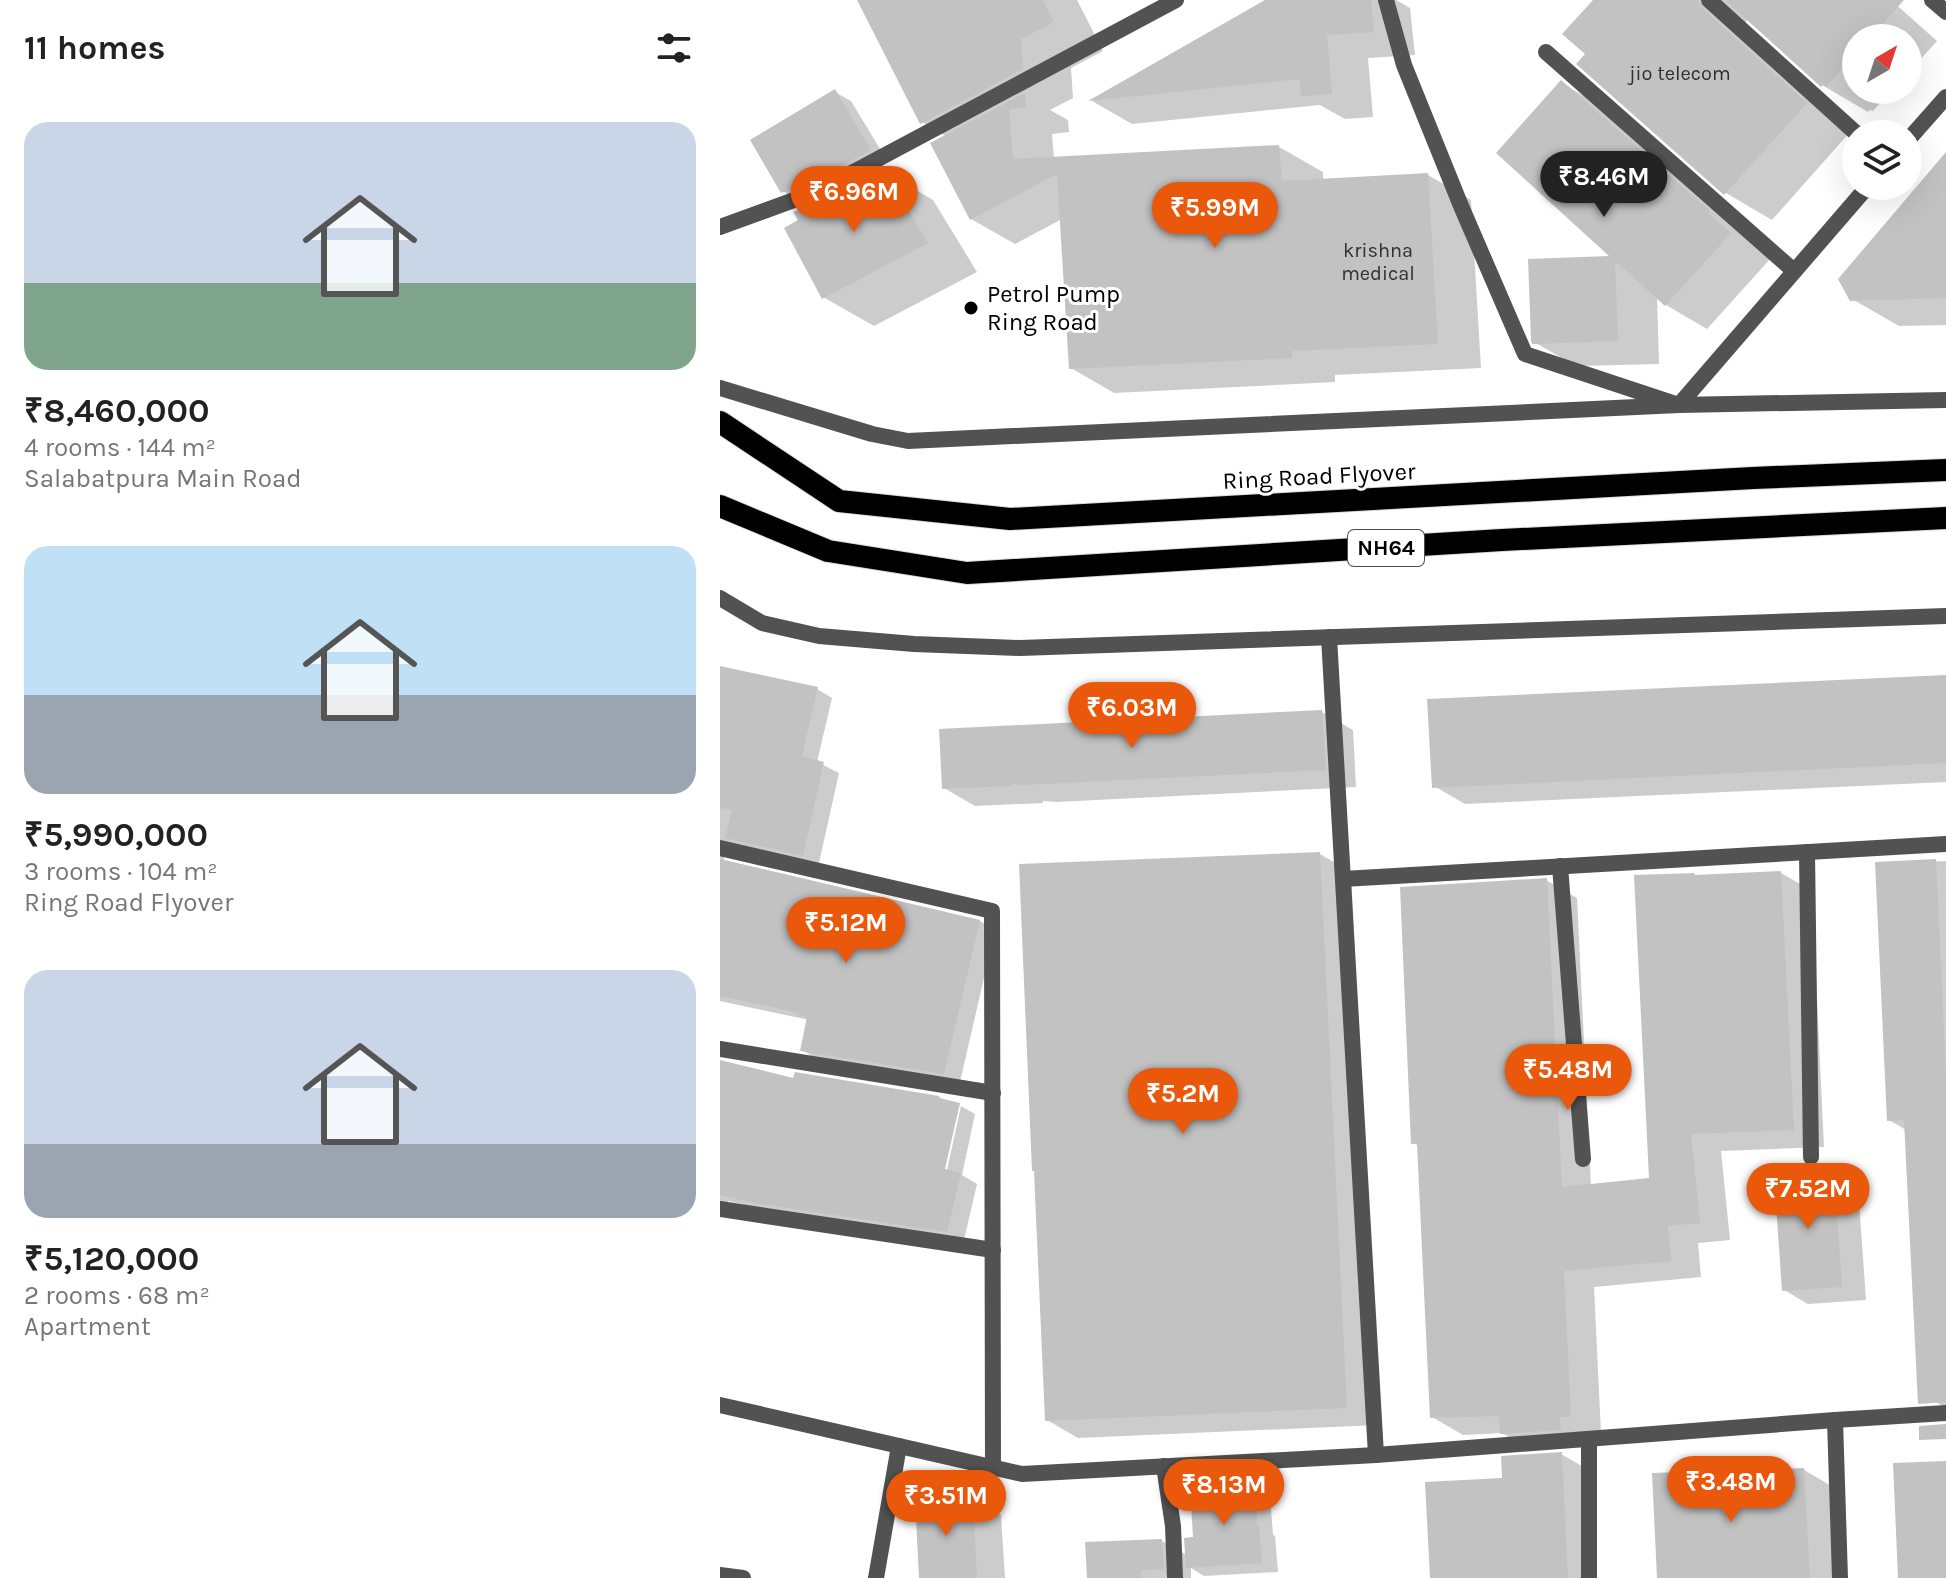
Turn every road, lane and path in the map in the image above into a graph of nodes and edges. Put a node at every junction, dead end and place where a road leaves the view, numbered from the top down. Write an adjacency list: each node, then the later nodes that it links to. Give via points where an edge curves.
1 (1176, 0): 11 (street, via 816,192)
2 (1386, 0): 15 (street, via 1404,65 1525,354)
3 (1709, 0): 8 (street)
4 (1932, 0): 5 (street)
5 (1946, 12)
6 (1546, 52): 12 (street)
7 (1946, 97): 9 (street)
8 (1842, 120)
9 (1922, 124)
10 (1856, 200): 12 (street)
11 (720, 227)
12 (1794, 271): 15 (street)
13 (720, 388): 15 (street, via 908,441)
14 (1946, 400): 15 (street)
15 (1679, 405)
16 (720, 422): 17 (highway, Ring Road Flyover / NH64, via 839,501 1010,519)
17 (1946, 470)
18 (720, 506): 19 (highway, NH64, via 828,551 967,573)
19 (1946, 518)
20 (720, 598): 22 (street, via 762,623 819,636 914,644 1020,648)
21 (1946, 616): 22 (street)
22 (1329, 637): 27 (street)
23 (1946, 844): 25 (street)
24 (720, 848): 29 (street, via 992,911)
25 (1807, 852): 26 (street); 30 (street)
26 (1560, 866): 27 (street); 31 (street)
27 (1343, 879): 39 (street)
28 (720, 1049): 29 (street)
29 (993, 1093): 33 (street)
30 (1811, 1157)
31 (1583, 1159)
32 (720, 1209): 33 (street)
33 (993, 1250): 41 (street)
34 (720, 1405): 38 (street)
35 (1946, 1413): 36 (street)
36 (1835, 1420): 37 (street); 47 (street)
37 (1589, 1439): 39 (street); 46 (street)
38 (899, 1446): 41 (street); 44 (street)
39 (1376, 1455): 40 (street)
40 (1164, 1466): 41 (street, via 1022,1474); 45 (street)
41 (993, 1467)
42 (720, 1575): 43 (street)
43 (743, 1578)
44 (876, 1578)
45 (1175, 1578)
46 (1589, 1578)
47 (1840, 1578)

